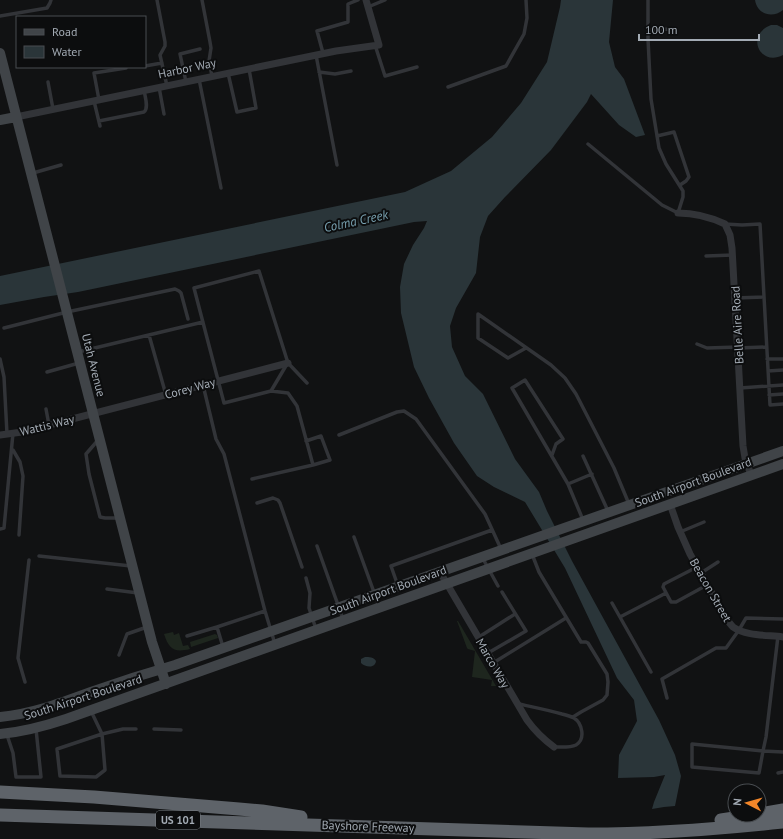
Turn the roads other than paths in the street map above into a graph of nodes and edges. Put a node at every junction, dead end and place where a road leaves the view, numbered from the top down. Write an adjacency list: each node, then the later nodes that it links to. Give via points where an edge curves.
1 (51, 0): 9 (lane, via 46,8)
2 (157, 0): 16 (lane, via 165,42 160,55)
3 (202, 0): 24 (lane, via 211,48 209,61)
4 (358, 0): 15 (lane, via 348,4 348,22 316,31)
5 (385, 0): 8 (lane)
6 (526, 0): 30 (lane, via 527,18 524,34 506,66)
7 (648, 0): 11 (lane)
8 (367, 4): 12 (street)
9 (0, 16)
10 (672, 29): 11 (lane)
11 (648, 30): 39 (lane, via 651,99)
12 (377, 45): 15 (street, Harbor Way); 18 (lane, via 385,76)
13 (200, 49): 27 (lane, via 180,54)
14 (0, 53): 35 (street, Utah Avenue)
15 (319, 54): 20 (street, Harbor Way); 22 (lane)
16 (162, 62): 17 (lane); 28 (lane)
17 (146, 66)
18 (417, 67)
19 (126, 68): 32 (lane, via 94,73)
20 (249, 69): 23 (street, Harbor Way); 23 (lane, via 256,108 237,112)
21 (350, 71): 22 (lane, via 335,74)
22 (319, 72): 42 (lane)
23 (228, 73): 24 (street, Harbor Way)
24 (212, 76): 25 (street, Harbor Way)
25 (199, 79): 27 (street, Harbor Way); 45 (lane)
26 (48, 82): 33 (lane)
27 (186, 82): 28 (street, Harbor Way)
28 (167, 86): 29 (street, Harbor Way)
29 (159, 87): 31 (street, Harbor Way); 34 (lane)
30 (448, 87)
31 (144, 90): 32 (street, Harbor Way); 37 (lane, via 146,111)
32 (97, 100): 33 (street, Harbor Way); 37 (lane)
33 (53, 109): 35 (street, Harbor Way)
34 (164, 114)
35 (16, 117): 36 (street, Harbor Way); 43 (street, Utah Avenue)
36 (0, 120)
37 (99, 121): 38 (lane)
38 (100, 126)
39 (657, 136): 44 (lane, via 666,164); 44 (lane, via 674,132 689,177)
40 (588, 144): 46 (lane, via 662,205)
41 (61, 165): 43 (lane)
42 (337, 165)
43 (31, 173): 52 (street, Utah Avenue)
44 (680, 186): 46 (lane, via 683,197)
45 (221, 188)
46 (678, 214): 47 (street, via 694,214)
47 (726, 224): 48 (street, Belle Aire Road); 50 (lane, via 760,224)
48 (733, 255): 49 (lane); 51 (street, Belle Aire Road)
49 (706, 256)
50 (764, 297): 51 (lane); 58 (lane)
51 (735, 298): 59 (street, Belle Aire Road)
52 (67, 312): 53 (lane, via 175,290 181,293); 55 (lane); 61 (street, Utah Avenue)
53 (188, 319)
54 (203, 322): 56 (lane); 65 (lane, via 194,288 259,271); 69 (lane)
55 (4, 328)
56 (149, 335): 61 (lane); 78 (lane)
57 (697, 344): 59 (lane, via 708,348)
58 (766, 346): 59 (lane); 64 (lane)
59 (738, 347): 74 (street, Belle Aire Road)
60 (526, 348): 60 (lane, via 490,323 478,314 478,338 508,358); 100 (lane, via 558,371 571,386 614,468)
61 (78, 357): 68 (lane); 81 (street, Utah Avenue)
62 (0, 359): 83 (lane, via 4,377)
63 (783, 359): 64 (lane)
64 (767, 360): 67 (lane)
65 (288, 363): 69 (street, Corey Way); 70 (lane); 75 (lane)
66 (783, 370): 67 (lane)
67 (768, 371): 73 (lane)
68 (47, 372)
69 (219, 381): 71 (street, Corey Way); 75 (lane, via 224,403)
70 (307, 383)
71 (203, 385): 78 (street, Corey Way); 135 (lane)
72 (783, 385): 73 (lane)
73 (769, 386): 74 (lane); 76 (lane)
74 (740, 388): 91 (street, Belle Aire Road, via 743,446)
75 (271, 391): 86 (lane, via 288,393 297,406)
76 (769, 394): 77 (lane); 79 (lane, via 770,405)
77 (783, 394)
78 (166, 395): 81 (street, Corey Way)
79 (783, 404)
80 (46, 409): 82 (lane)
81 (93, 414): 82 (street, Wattis Way); 85 (street, Utah Avenue)
82 (50, 425): 83 (street, Wattis Way)
83 (7, 434): 87 (lane)
84 (339, 435): 106 (lane, via 404,411 416,419 484,514)
85 (99, 438): 102 (street, Utah Avenue); 102 (lane, via 86,454 100,517)
86 (306, 441): 93 (lane); 93 (lane, via 321,436 330,460)
87 (12, 449): 105 (lane, via 4,528); 108 (lane, via 20,462 23,476)
88 (783, 451): 91 (street, South Airport Boulevard)
89 (552, 455): 89 (lane, via 556,444 563,439 525,380 512,388); 97 (lane)
90 (583, 456): 94 (lane)
91 (747, 463): 95 (street, Belle Aire Road); 100 (street, South Airport Boulevard)
92 (783, 464): 95 (street, South Airport Boulevard)
93 (313, 465): 96 (lane)
94 (592, 474): 97 (lane); 101 (lane)
95 (751, 475): 99 (street, South Airport Boulevard)
96 (252, 479)
97 (568, 484): 103 (lane)
98 (257, 503): 118 (lane, via 273,498 278,500)
99 (670, 504): 107 (street, Beacon Street); 112 (street, South Airport Boulevard)
100 (630, 505): 101 (street, South Airport Boulevard)
101 (608, 513): 103 (street, South Airport Boulevard)
102 (120, 518): 117 (street, Utah Avenue)
103 (584, 521): 111 (street, South Airport Boulevard)
104 (704, 522): 107 (lane)
105 (0, 529)
106 (492, 530): 111 (lane); 126 (lane, via 391,566)
107 (680, 532): 120 (street, Beacon Street)
108 (19, 535)
109 (354, 537): 131 (lane)
110 (317, 546): 134 (lane)
111 (502, 550): 114 (street, South Airport Boulevard)
112 (532, 553): 119 (street, South Airport Boulevard); 139 (lane, via 539,572)
113 (39, 556): 117 (lane)
114 (482, 557): 119 (lane); 121 (street, South Airport Boulevard)
115 (29, 560): 157 (lane, via 18,658)
116 (718, 562): 120 (lane)
117 (132, 566): 129 (street, Utah Avenue)
118 (302, 567)
119 (488, 568): 123 (street, South Airport Boulevard); 125 (lane)
120 (699, 570): 124 (street, Beacon Street); 130 (lane, via 664,584)
121 (440, 572): 123 (street, Marco Way); 126 (street, South Airport Boulevard)
122 (306, 578): 137 (lane)
123 (447, 583): 133 (street, South Airport Boulevard); 149 (street, Marco Way)
124 (707, 585): 130 (lane, via 676,602 671,602); 145 (street, Beacon Street, via 727,620)
125 (498, 586)
126 (398, 587): 131 (street, South Airport Boulevard)
127 (107, 589): 129 (lane)
128 (502, 592): 136 (lane)
129 (139, 593): 142 (street, Utah Avenue)
130 (666, 593): 138 (lane)
131 (375, 595): 133 (lane); 134 (street, South Airport Boulevard)
132 (612, 603): 138 (lane)
133 (379, 607): 141 (street, South Airport Boulevard)
134 (339, 608): 137 (street, South Airport Boulevard); 141 (lane)
135 (265, 611): 143 (lane); 146 (lane)
136 (515, 614): 149 (lane); 152 (lane, via 526,630)
137 (312, 617): 144 (lane); 146 (street, South Airport Boulevard)
138 (620, 617): 156 (lane)
139 (566, 618): 154 (lane); 163 (lane, via 581,642 588,644 607,674 608,682 604,700)
140 (783, 619): 145 (lane, via 746,618)
141 (343, 620): 144 (street, South Airport Boulevard)
142 (148, 627): 153 (lane, via 127,634); 155 (street, Utah Avenue)
143 (218, 627): 147 (lane); 151 (lane)
144 (316, 630): 150 (street, South Airport Boulevard)
145 (739, 630): 148 (street, Beacon Street); 159 (lane, via 726,648 716,648 662,679)
146 (270, 632): 150 (lane); 151 (street, South Airport Boulevard)
147 (187, 636)
148 (780, 636): 171 (lane)
149 (478, 637): 152 (street, Marco Way)
150 (275, 644): 158 (street, South Airport Boulevard)
151 (223, 648): 155 (street, South Airport Boulevard)
152 (488, 653): 154 (street, Marco Way)
153 (119, 655)
154 (494, 663): 160 (street, Marco Way)
155 (161, 669): 158 (street, Utah Avenue); 162 (street, South Airport Boulevard, via 40,710)
156 (651, 672)
157 (25, 682)
158 (166, 684): 161 (street, South Airport Boulevard)
159 (667, 698)
160 (518, 704): 163 (lane); 170 (street, Marco Way, via 535,730)
161 (90, 710): 164 (street, South Airport Boulevard); 169 (lane)
162 (0, 717)
163 (573, 717): 170 (lane, via 581,728 580,741 568,747)
164 (36, 728): 168 (street, South Airport Boulevard); 168 (lane, via 40,777 16,777 13,753)
165 (136, 729): 169 (lane)
166 (154, 729): 167 (lane)
167 (181, 730)
168 (3, 733)
169 (102, 734): 169 (lane, via 57,749 60,776 96,777 105,770)
170 (554, 747)
171 (763, 752): 171 (lane, via 692,744 692,767 759,773); 172 (lane)
172 (783, 752)
173 (783, 772): 174 (lane)
174 (778, 773)
175 (0, 792): 181 (highway, via 262,811)
176 (783, 810): 177 (highway)
177 (767, 813)
178 (0, 815): 181 (highway, Bayshore Freeway / US 101)
179 (727, 819): 182 (highway, via 624,830)
180 (783, 822): 182 (highway, Bayshore Freeway / US 101, via 668,832)
181 (356, 826): 182 (highway, Bayshore Freeway / US 101)
182 (548, 833)

